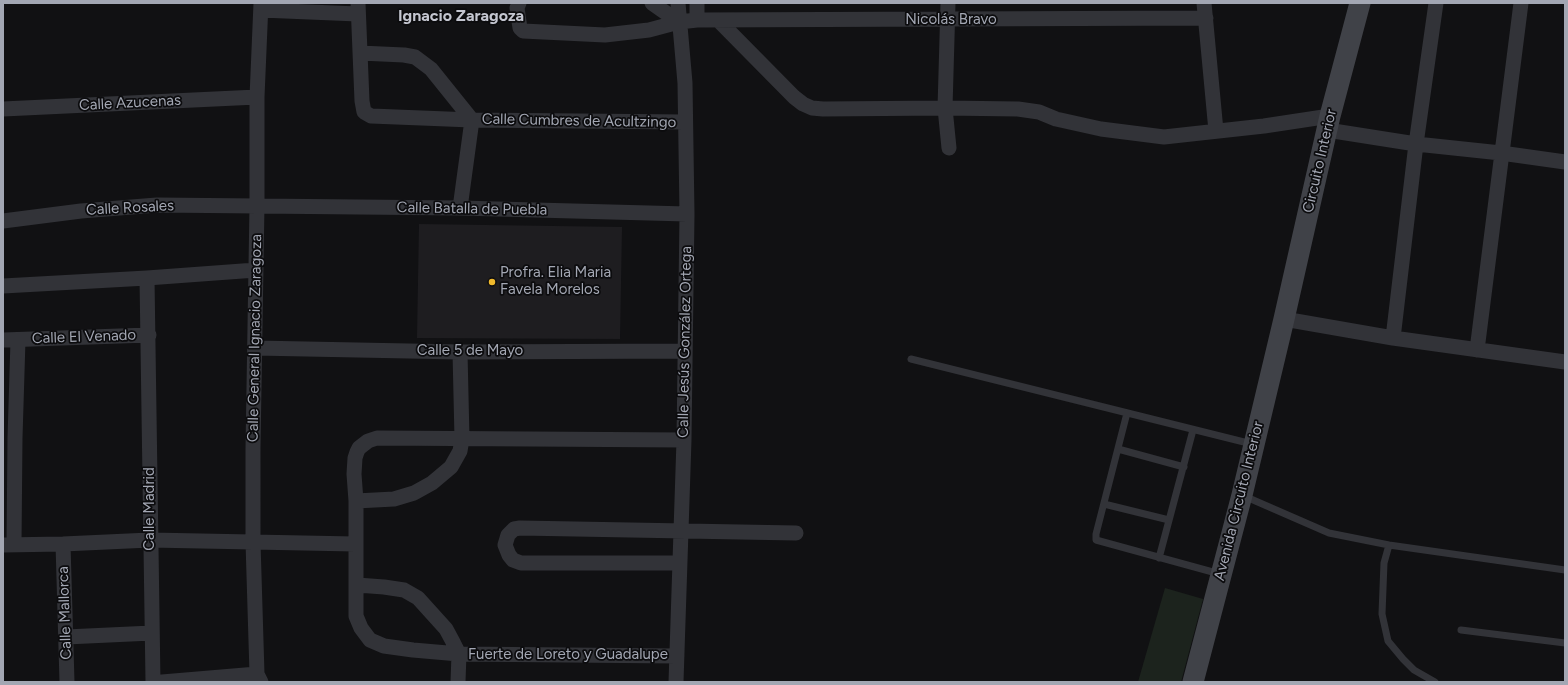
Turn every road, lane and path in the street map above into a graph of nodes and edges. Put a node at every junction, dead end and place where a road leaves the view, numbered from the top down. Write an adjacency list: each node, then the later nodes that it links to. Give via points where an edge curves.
1 (519, 3): 16 (street, Nicolás Bravo, via 517,8 520,28 526,32 612,34 649,30)
2 (652, 3): 16 (street)
3 (678, 3): 16 (street, Calle Jesús González Ortega)
4 (697, 3): 13 (street)
5 (948, 3): 14 (street)
6 (1204, 3): 12 (street)
7 (1360, 3): 23 (main road, Circuito Interior)
8 (1436, 3): 25 (street)
9 (1521, 3): 27 (street)
10 (261, 7): 11 (street); 18 (street, Calle General Ignacio Zaragoza)
11 (358, 8): 17 (street, Calle Cumbres de Acultzingo)
12 (1206, 18): 14 (street, Nicolás Bravo); 24 (street)
13 (697, 20): 15 (street, Nicolás Bravo); 16 (street, Nicolás Bravo)
14 (948, 20): 15 (street, Nicolás Bravo); 19 (street)
15 (719, 21): 19 (street, via 794,97 812,108)
16 (679, 22): 22 (street, Calle Jesús González Ortega, via 685,75)
17 (360, 52): 21 (street, Calle Cumbres de Acultzingo, via 415,57 431,69); 21 (street, Calle Cumbres de Acultzingo, via 364,112 371,116)
18 (257, 97): 20 (street, Calle Azucenas); 29 (street, Calle General Ignacio Zaragoza)
19 (945, 108): 24 (street, via 1018,109 1039,112 1056,119 1101,129 1164,137); 26 (street)
20 (3, 109)
21 (472, 120): 22 (street, Calle Cumbres de Acultzingo); 30 (street)
22 (686, 122): 31 (street, Calle Jesús González Ortega)
23 (1329, 123): 24 (street); 25 (street); 36 (main road, Circuito Interior)
24 (1216, 131)
25 (1416, 144): 27 (street); 38 (street)
26 (949, 148)
27 (1501, 153): 28 (street); 42 (street)
28 (1565, 162)
29 (257, 205): 30 (street, Calle Batalla de Puebla); 32 (street, Calle Rosales, via 157,204); 33 (street, Calle General Ignacio Zaragoza)
30 (460, 208): 31 (street, Calle Batalla de Puebla)
31 (687, 214): 43 (street, Calle Jesús González Ortega)
32 (3, 221)
33 (256, 270): 34 (street); 41 (street, Calle General Ignacio Zaragoza)
34 (147, 278): 35 (street); 37 (street, Calle Madrid)
35 (3, 286)
36 (1284, 319): 38 (street); 51 (main road, Avenida Circuito Interior)
37 (149, 335): 40 (street, Calle El Venado); 60 (street, Calle Madrid)
38 (1394, 338): 42 (street)
39 (3, 340): 40 (street, Calle El Venado)
40 (18, 340): 62 (street)
41 (255, 348): 44 (street, Calle 5 de Mayo); 61 (street, Calle General Ignacio Zaragoza)
42 (1477, 350): 45 (street)
43 (685, 351): 44 (street, Calle 5 de Mayo); 50 (street, Calle Jesús González Ortega)
44 (460, 352): 49 (street)
45 (1564, 358)
46 (910, 359): 47 (lane)
47 (1127, 413): 48 (lane); 52 (lane)
48 (1194, 430): 51 (lane); 53 (lane)
49 (462, 439): 50 (street, Fuerte de Loreto y Guadalupe); 55 (street, via 460,451 451,467 432,483 414,493 394,499); 55 (street, Fuerte de Loreto y Guadalupe, via 377,438 368,441 360,448 355,458)
50 (684, 440): 58 (street, Calle Jesús González Ortega)
51 (1254, 445): 54 (main road, Avenida Circuito Interior)
52 (1118, 449): 53 (lane); 56 (lane)
53 (1184, 467): 57 (lane)
54 (1242, 495): 65 (lane, via 1329,533); 69 (main road, Avenida Circuito Interior)
55 (356, 501): 64 (street, Fuerte de Loreto y Guadalupe)
56 (1104, 504): 57 (lane); 66 (lane, via 1096,540)
57 (1169, 520): 66 (lane)
58 (681, 531): 59 (street); 67 (street, Calle Jesús González Ortega); 67 (street, via 520,528 514,529 508,535 505,545 513,560 521,563)
59 (796, 533)
60 (150, 540): 61 (street); 63 (street); 72 (street, Calle Madrid)
61 (253, 542): 64 (street); 77 (street, Calle General Ignacio Zaragoza)
62 (8, 544): 63 (street)
63 (63, 544): 73 (street, Calle Mallorca)
64 (356, 544): 70 (street, Fuerte de Loreto y Guadalupe)
65 (1389, 545): 68 (lane); 84 (lane, via 1384,564 1382,614 1388,641 1409,664)
66 (1159, 558): 69 (lane)
67 (679, 563): 76 (street, Calle Jesús González Ortega)
68 (1565, 570)
69 (1221, 574): 83 (main road, Avenida Circuito Interior)
70 (357, 585): 75 (street, Fuerte de Loreto y Guadalupe, via 404,590 418,598 446,629); 75 (street, Fuerte de Loreto y Guadalupe, via 356,616 360,628 370,640 384,646)
71 (1461, 630): 74 (lane)
72 (152, 633): 73 (street); 79 (street, Calle Madrid)
73 (66, 637): 78 (street, Calle Mallorca)
74 (1565, 644)
75 (459, 654): 76 (street, Fuerte de Loreto y Guadalupe); 81 (street)
76 (677, 656): 82 (street, Calle Jesús González Ortega)
77 (257, 679): 80 (street)
78 (67, 682)
79 (153, 682)
80 (162, 682)
81 (458, 682)
82 (676, 682)
83 (1193, 682)
84 (1435, 682)

